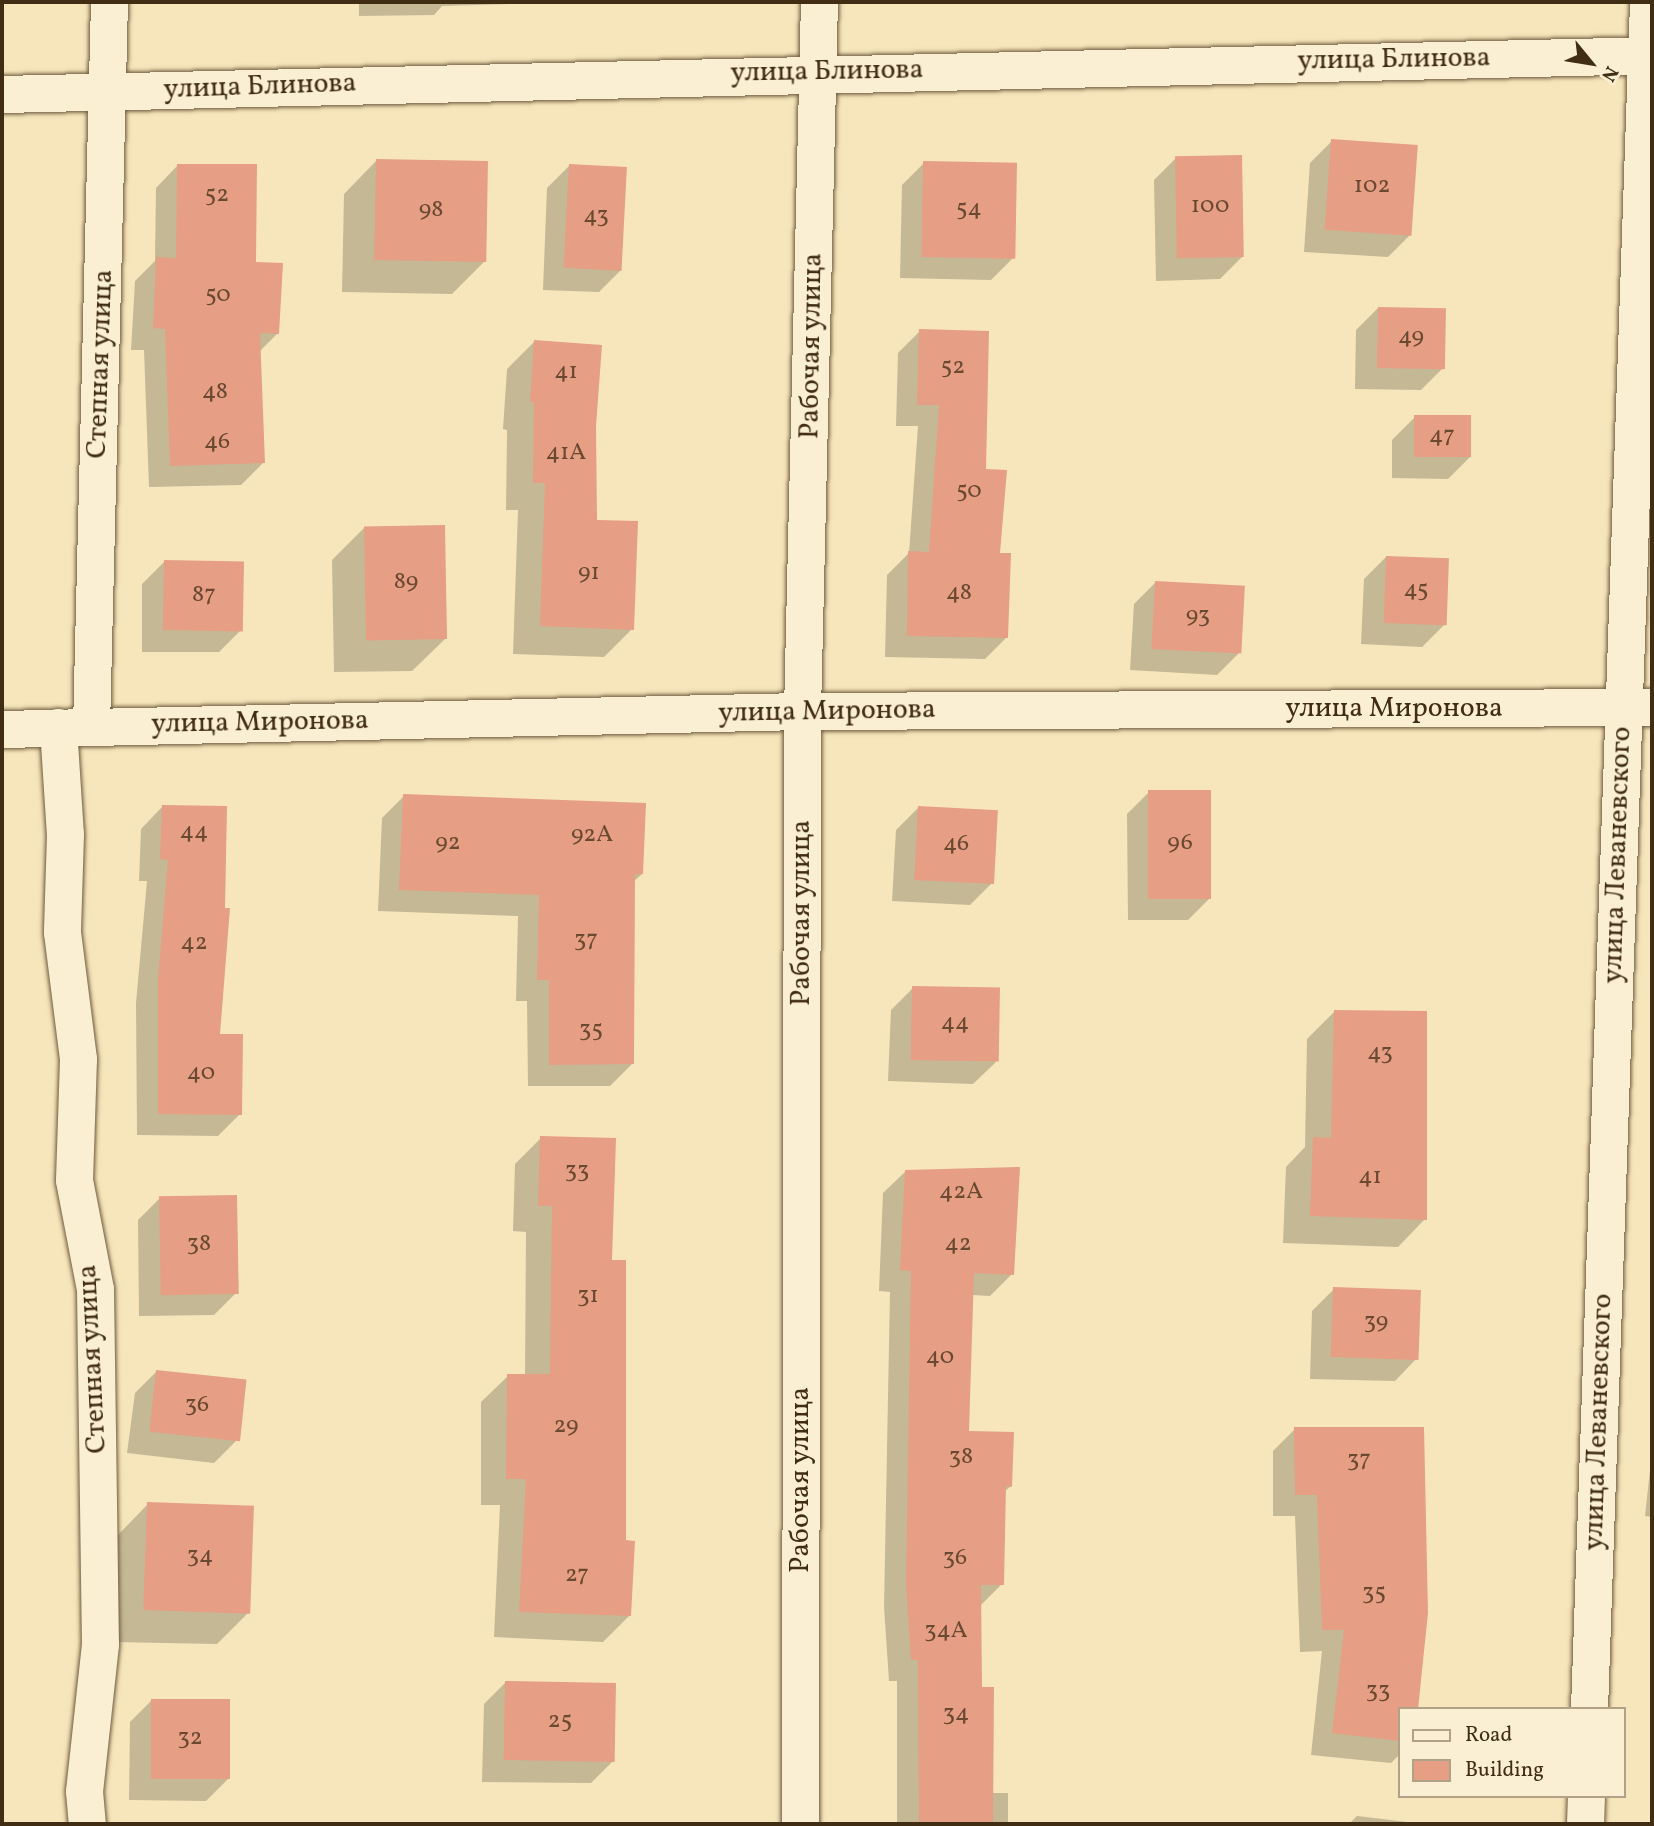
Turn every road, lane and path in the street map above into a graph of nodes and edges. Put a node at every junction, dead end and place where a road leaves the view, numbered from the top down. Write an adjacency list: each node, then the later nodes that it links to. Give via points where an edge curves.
1 (109, 2): 6 (street, Степная улица)
2 (819, 2): 5 (street, Рабочая улица)
3 (1648, 2): 4 (street, улица Леваневского)
4 (1650, 55): 5 (street, улица Блинова); 8 (street, улица Леваневского)
5 (819, 72): 6 (street, улица Блинова); 9 (street, Рабочая улица)
6 (108, 91): 7 (street, улица Блинова); 10 (street, Степная улица)
7 (2, 94)
8 (1638, 708): 9 (street, улица Миронова); 12 (street, улица Леваневского)
9 (803, 711): 10 (street, улица Миронова); 15 (street, Рабочая улица)
10 (75, 727): 11 (street, улица Миронова); 14 (street, Степная улица, via 58,782 65,834 62,932 78,1059 74,1180 96,1289 100,1644 84,1791)
11 (2, 729)
12 (1589, 1707)
13 (1586, 1798): 16 (street)
14 (87, 1824)
15 (800, 1824)
16 (1585, 1824)

